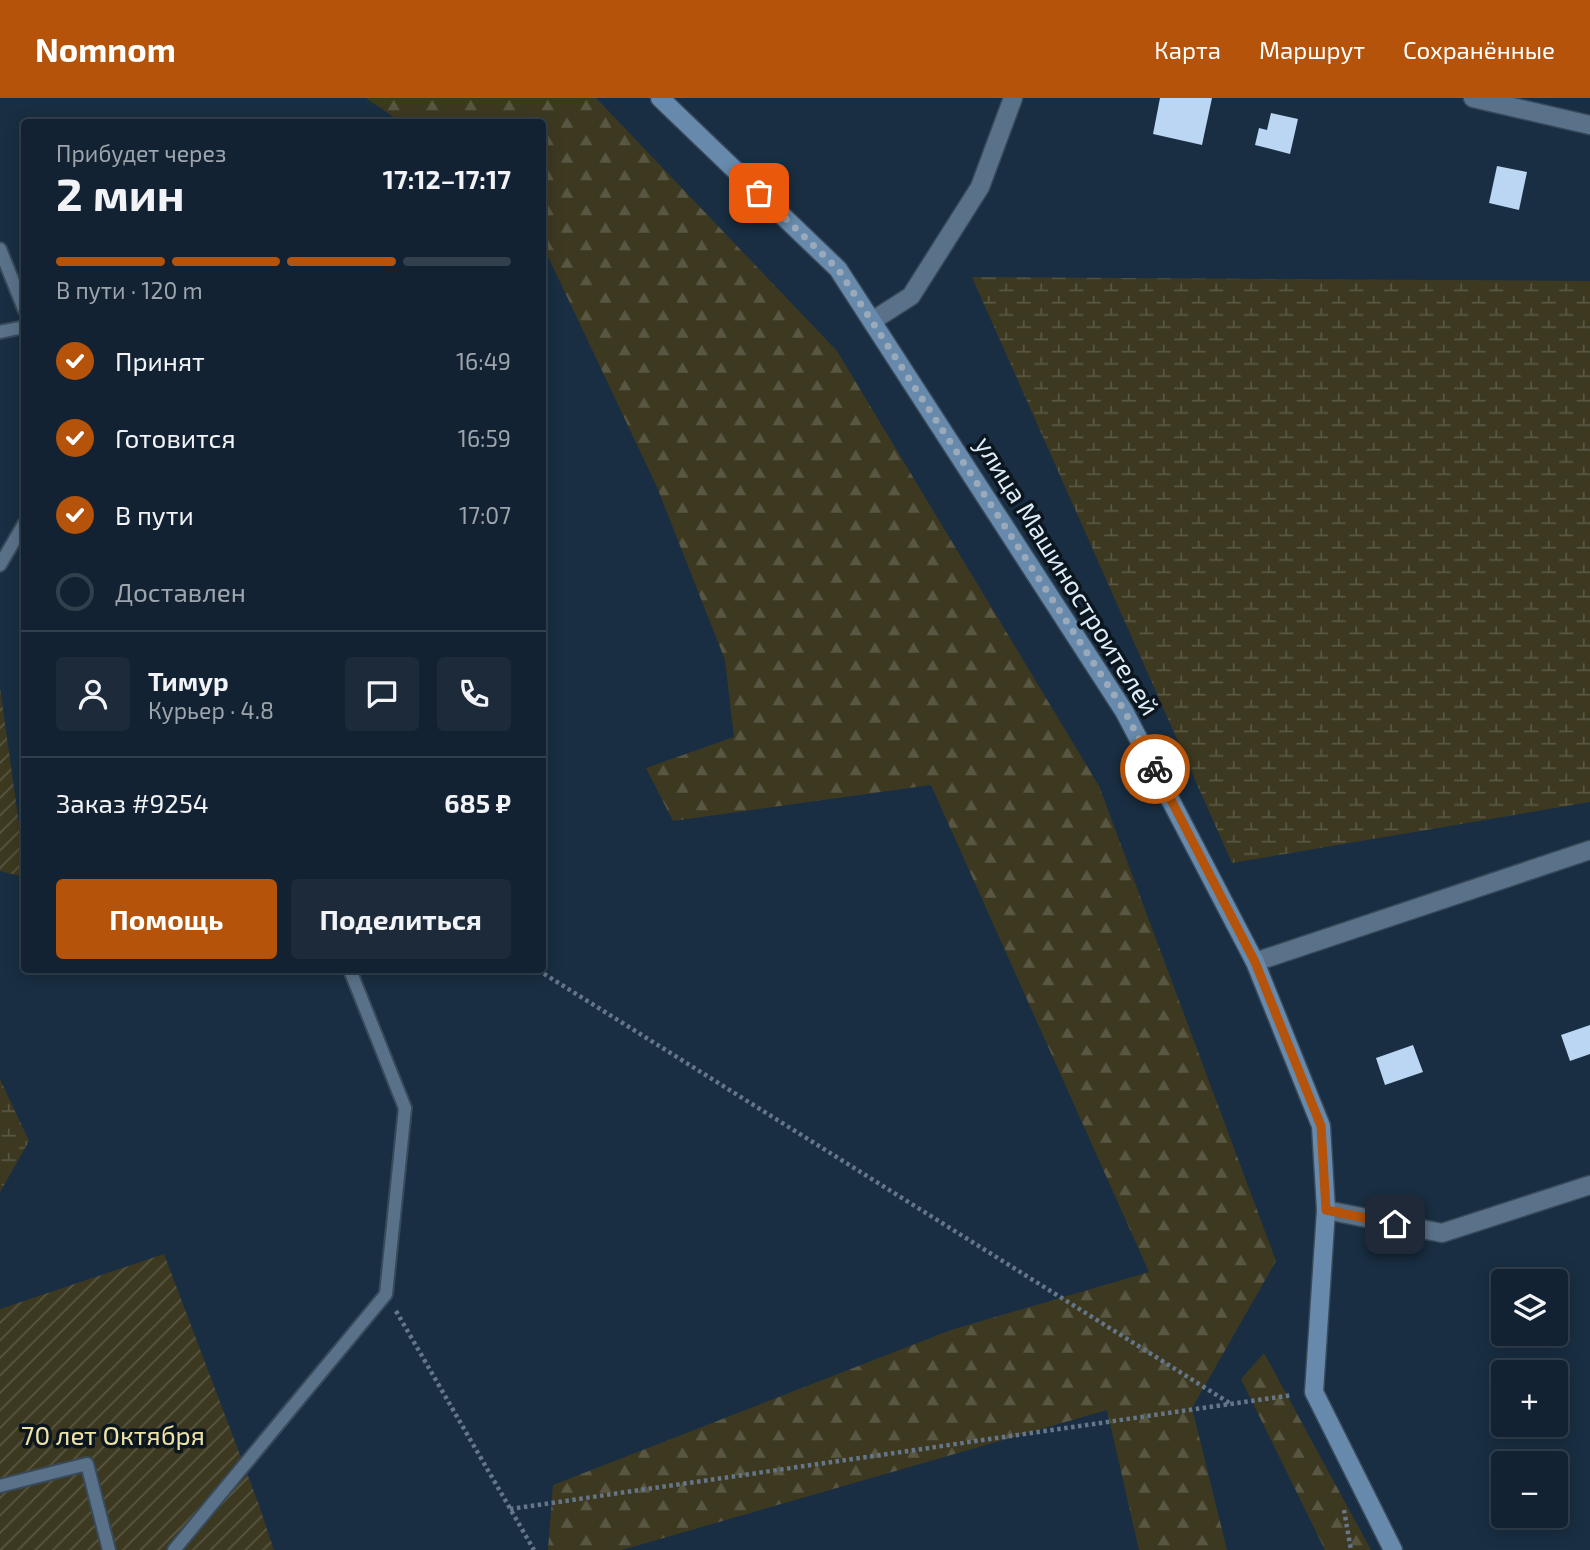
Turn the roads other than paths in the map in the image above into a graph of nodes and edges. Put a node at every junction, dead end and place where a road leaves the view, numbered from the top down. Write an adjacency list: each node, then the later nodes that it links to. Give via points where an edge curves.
1 (660, 98): 7 (street, улица Машиностроителей, via 838,269)
2 (1013, 98): 7 (street, via 979,187 911,296)
3 (1473, 98): 4 (street)
4 (1590, 125)
5 (0, 249): 6 (lane)
6 (21, 302)
7 (872, 321): 13 (street, улица Машиностроителей, via 1124,710)
8 (21, 328): 9 (lane)
9 (0, 332)
10 (21, 529): 11 (lane)
11 (0, 565)
12 (1590, 850): 13 (street)
13 (1255, 962): 16 (street, улица Машиностроителей, via 1321,1126)
14 (351, 973): 19 (lane, via 405,1108 386,1294)
15 (1590, 1185): 16 (street, via 1442,1233)
16 (1326, 1210): 20 (street, улица Машиностроителей, via 1314,1392)
17 (0, 1486): 18 (lane, via 87,1464)
18 (109, 1550)
19 (174, 1550)
20 (1393, 1550)

